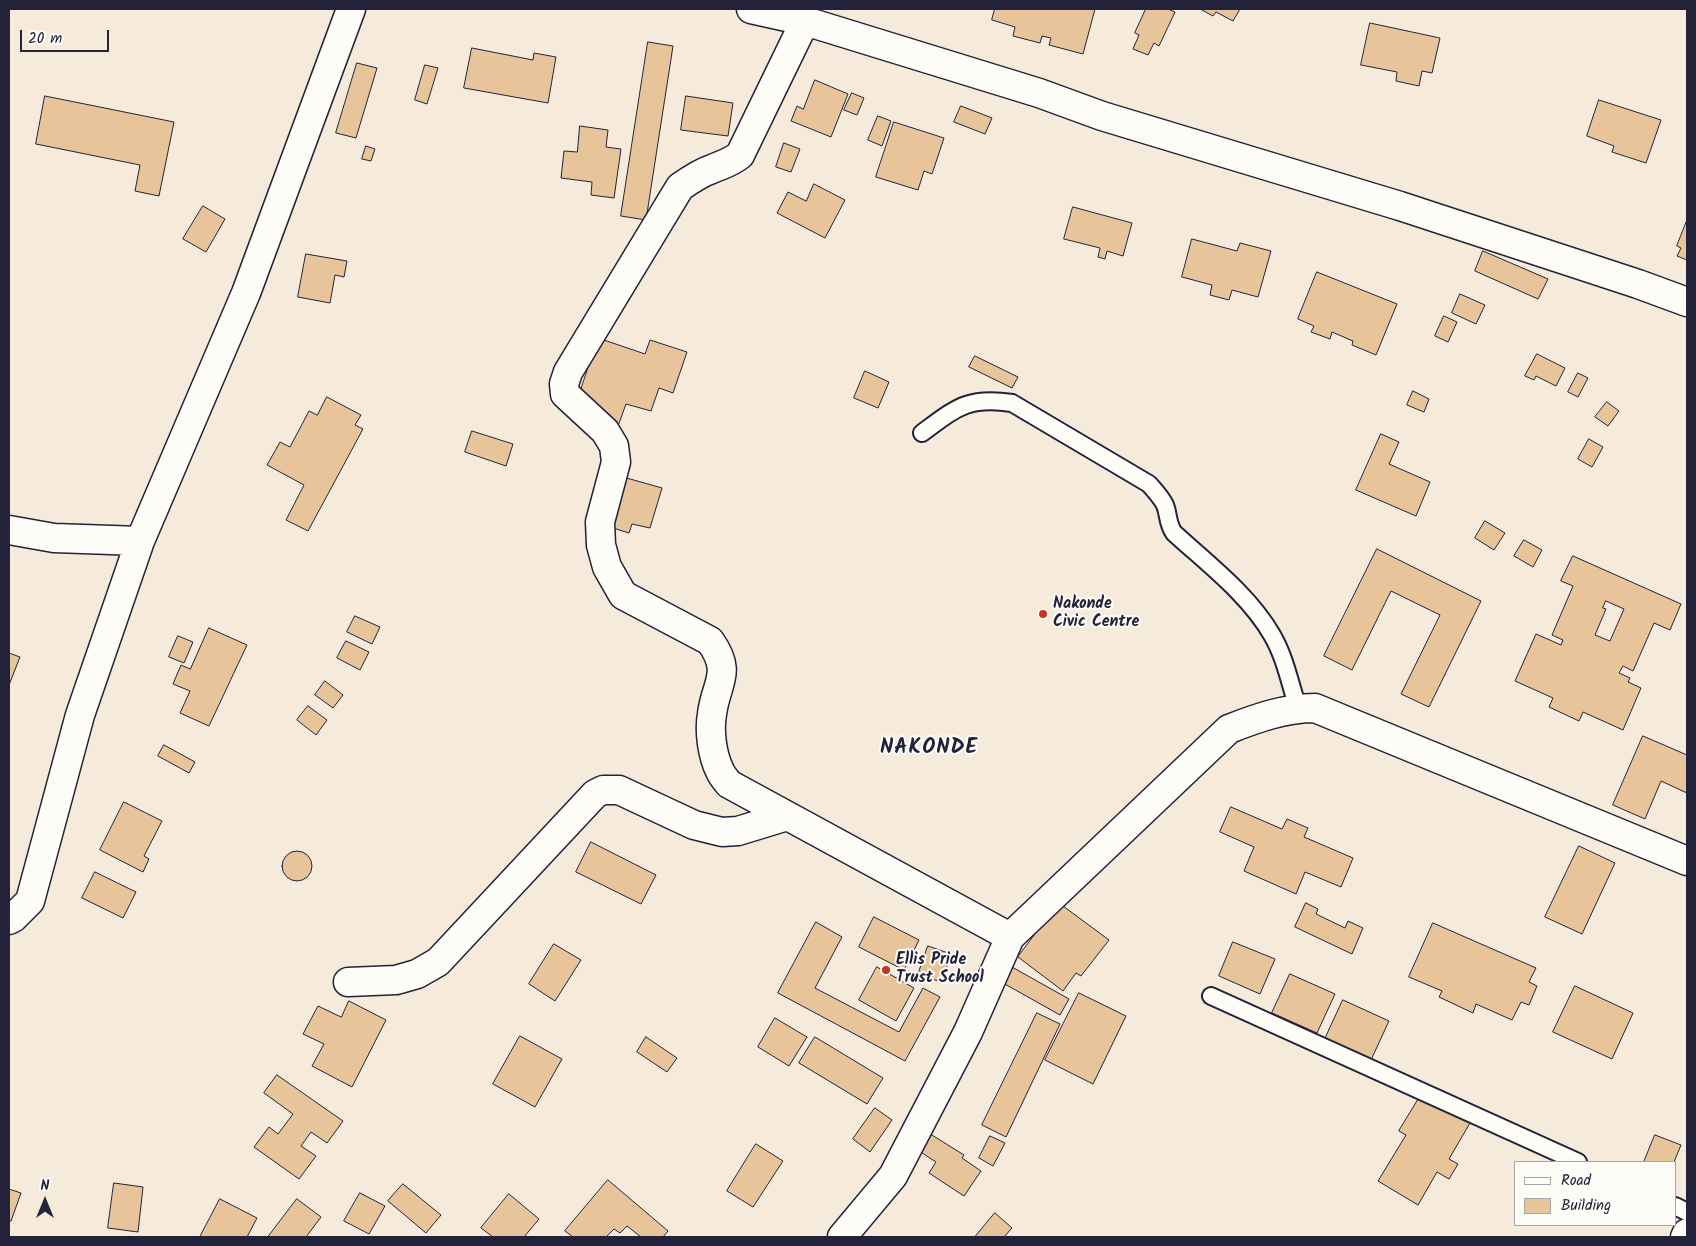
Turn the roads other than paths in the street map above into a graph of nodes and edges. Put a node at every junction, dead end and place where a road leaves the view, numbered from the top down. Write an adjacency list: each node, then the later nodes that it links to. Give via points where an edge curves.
1 (351, 9): 7 (street, via 246,293)
2 (751, 9): 3 (street)
3 (796, 16): 4 (street, via 1102,116 1400,206); 9 (street, via 740,155 680,187 568,372 564,389 605,431 614,446 616,462 600,522 601,546 607,567 623,595 710,641 719,653 723,676 712,714 712,746 720,771 729,784)
4 (1687, 302)
5 (922, 433): 8 (lane, via 956,408 969,403 1012,403 1149,484 1165,506 1167,520 1174,533 1239,593 1272,634)
6 (9, 530): 7 (street, via 54,538)
7 (140, 541): 11 (street, via 80,715 30,901)
8 (1298, 708): 10 (street, via 1315,708); 12 (street, via 1229,729)
9 (787, 816): 12 (street); 13 (street, via 738,831 722,832 694,825 619,790 603,790 595,794 438,962 417,974 396,980)
10 (1687, 861)
11 (9, 920)
12 (1010, 936): 17 (street, via 968,1032 893,1176)
13 (348, 982)
14 (1211, 996): 15 (lane)
15 (1576, 1161)
16 (1687, 1233): 18 (street)
17 (842, 1237)
18 (1685, 1237)

